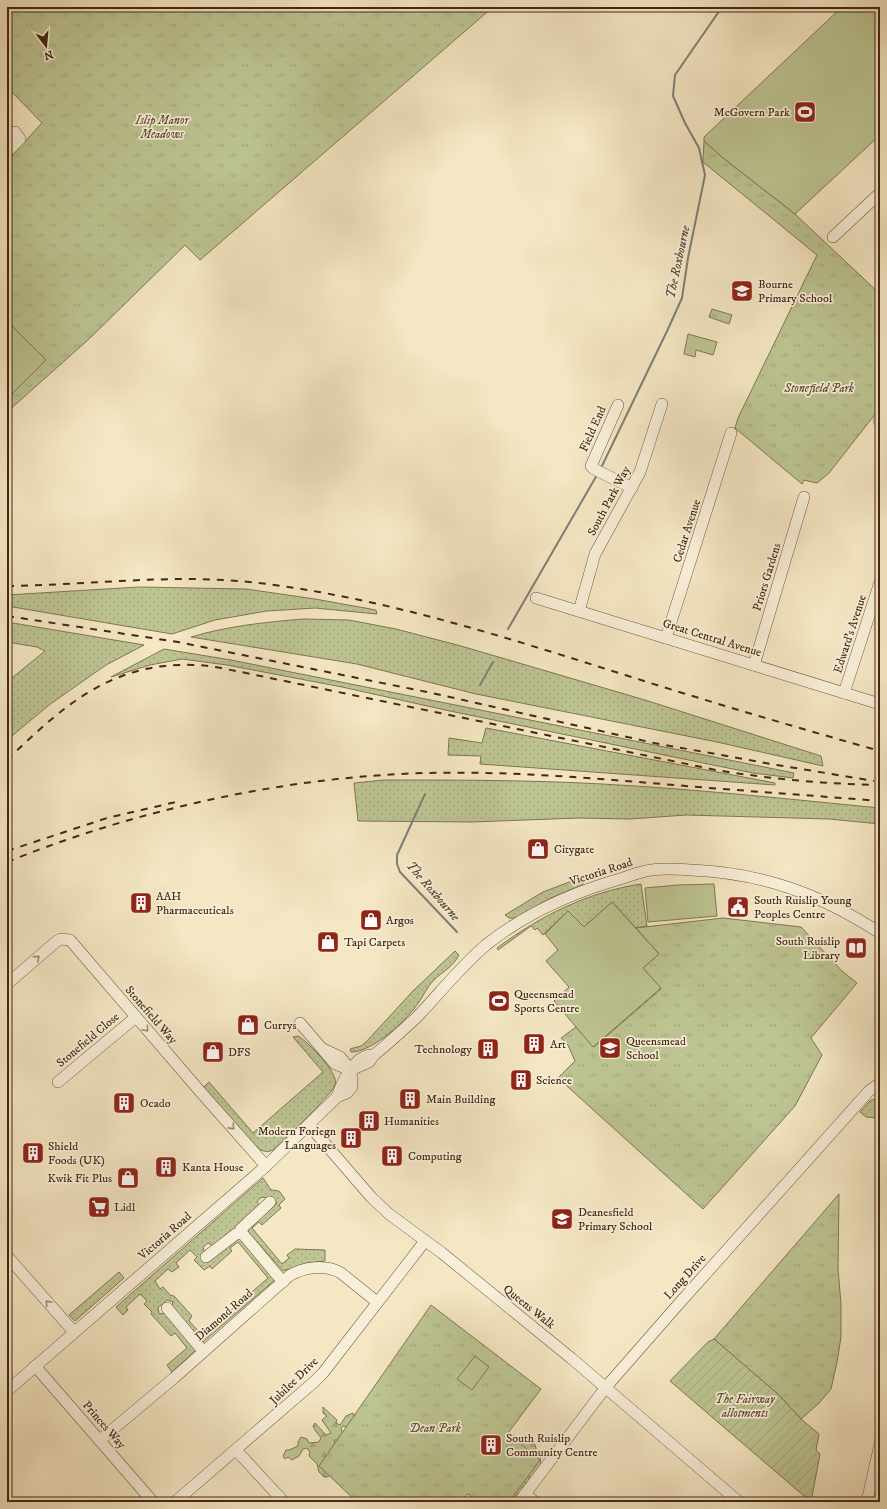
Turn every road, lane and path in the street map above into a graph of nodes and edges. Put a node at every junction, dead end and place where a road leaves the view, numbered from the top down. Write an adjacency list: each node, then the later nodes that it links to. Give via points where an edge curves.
1 (15, 132): 2 (street, via 20,139)
2 (7, 152)
3 (880, 193): 4 (street)
4 (833, 237)
5 (662, 404): 8 (street, South Park Way, via 640,472)
6 (618, 405): 8 (street, Field End, via 591,466)
7 (732, 433): 13 (street, Cedar Avenue)
8 (632, 488): 12 (street, South Park Way, via 595,554)
9 (804, 497): 14 (street, Priors Gardens)
10 (880, 582): 15 (street, Edward's Avenue)
11 (536, 598): 12 (street, Great Central Avenue)
12 (579, 611): 13 (street, Great Central Avenue)
13 (666, 638): 14 (street, Great Central Avenue)
14 (754, 665): 15 (street, Great Central Avenue)
15 (844, 693): 16 (street, Great Central Avenue)
16 (880, 704)
17 (880, 934): 21 (street, Victoria Road, via 837,908 776,883 712,871 652,870 572,894 522,919 473,957 417,1016 374,1055 361,1057)
18 (7, 984): 19 (street, Stonefield Way, one-way to 19, via 56,942 61,939 70,940)
19 (136, 1017): 22 (street, Stonefield Close); 25 (street, Stonefield Way, one-way to 25)
20 (300, 1023): 21 (street, via 323,1049 340,1057)
21 (351, 1070): 24 (street, Victoria Road, via 344,1079 337,1097)
22 (58, 1082)
23 (880, 1083): 37 (street, Long Drive, via 869,1091)
24 (309, 1125): 25 (street, Victoria Road); 28 (street, Queens Walk, via 372,1197 389,1214)
25 (266, 1166): 34 (street, Victoria Road)
26 (270, 1202): 27 (street, via 241,1229)
27 (242, 1233): 30 (street, via 236,1234); 31 (street)
28 (425, 1241): 32 (street, Jubilee Drive); 37 (street, Queens Walk)
29 (7, 1256): 34 (street, one-way to 29)
30 (206, 1257)
31 (283, 1282): 32 (street, Diamond Road, via 296,1271 314,1268 335,1269); 35 (street, Diamond Road)
32 (377, 1302): 41 (street, Jubilee Drive, via 323,1373)
33 (165, 1306): 35 (street)
34 (74, 1332): 36 (street, Victoria Road)
35 (203, 1351): 39 (street, Diamond Road)
36 (35, 1366): 38 (street, Victoria Road); 39 (street, Princes Way)
37 (606, 1388): 42 (street, Long Drive); 47 (street, Queens Walk)
38 (7, 1391)
39 (100, 1440): 43 (street, Princes Way)
40 (880, 1444): 48 (street)
41 (236, 1450): 44 (street, Jubilee Drive); 45 (street)
42 (522, 1498): 46 (street)
43 (153, 1502)
44 (175, 1502)
45 (284, 1502)
46 (535, 1502)
47 (739, 1502)
48 (867, 1502)

